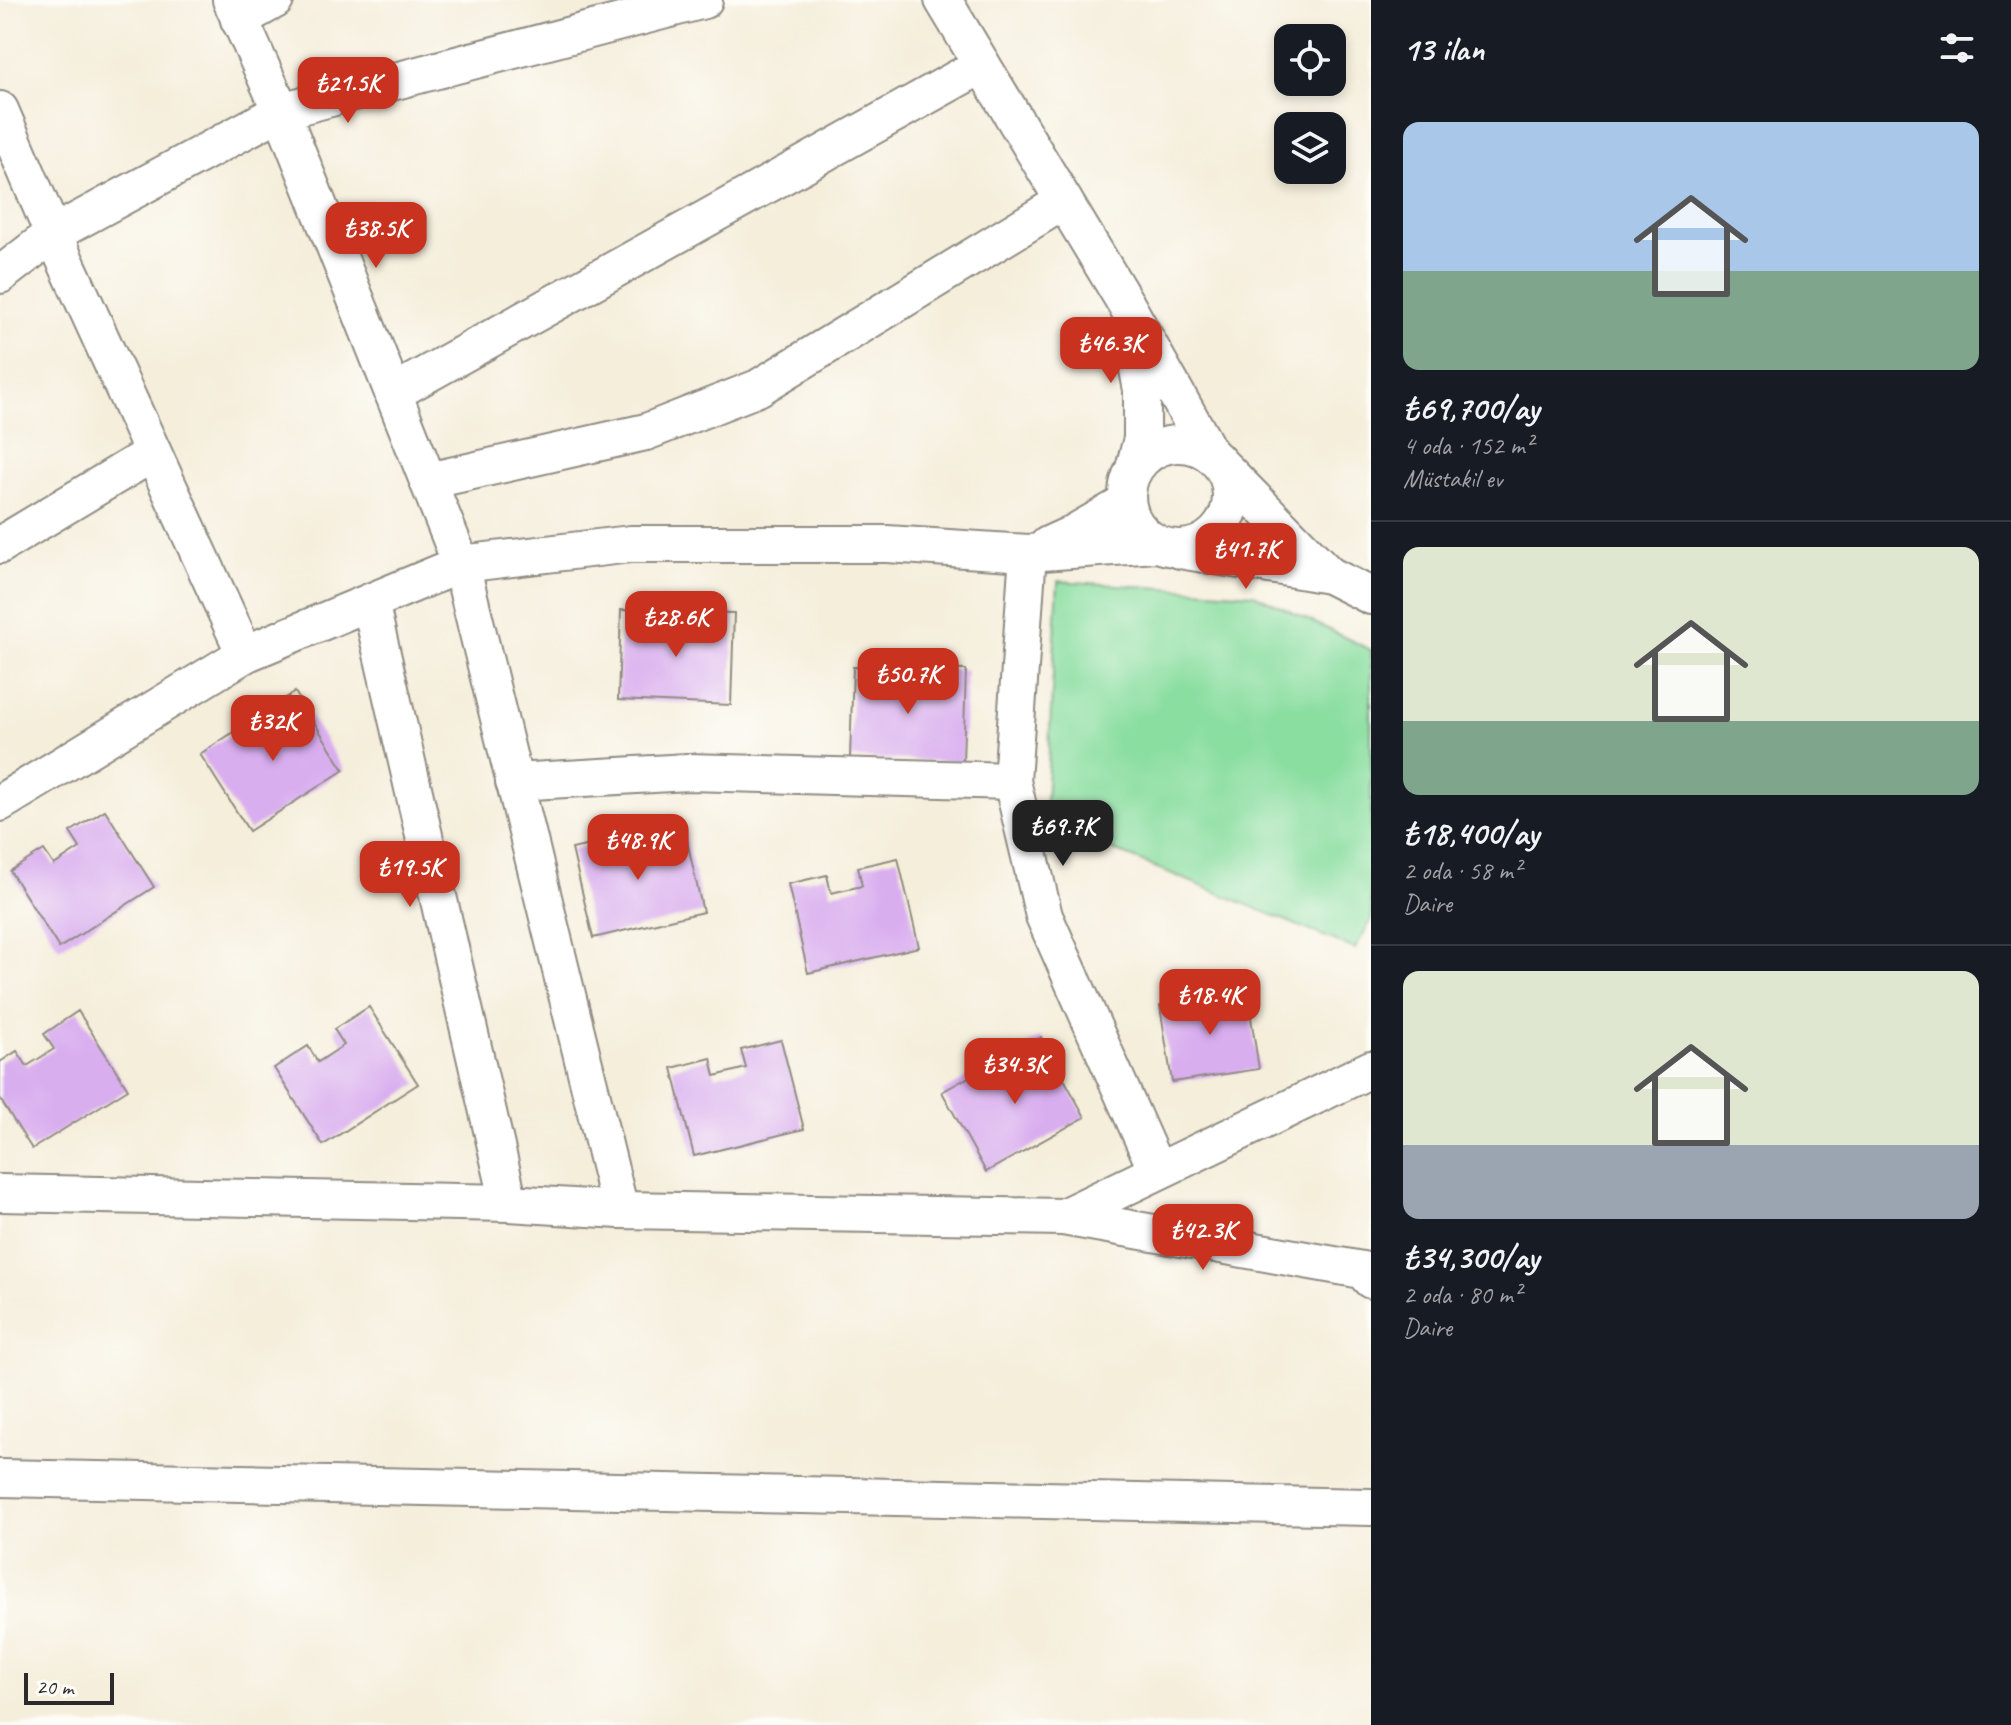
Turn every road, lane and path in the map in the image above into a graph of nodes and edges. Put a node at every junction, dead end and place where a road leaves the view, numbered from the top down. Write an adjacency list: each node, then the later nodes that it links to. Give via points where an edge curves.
1 (275, 0): 4 (street)
2 (704, 0): 7 (street)
3 (943, 0): 5 (street)
4 (235, 10): 7 (street)
5 (982, 65): 8 (street); 12 (street)
6 (0, 110): 9 (street)
7 (281, 111): 9 (street); 12 (street)
8 (1064, 201): 11 (street); 15 (street, via 758,388 646,432)
9 (53, 234): 10 (street); 13 (street)
10 (0, 275)
11 (1126, 304): 14 (street); 16 (street, via 1142,390 1142,439)
12 (393, 393): 15 (street)
13 (153, 453): 17 (street); 24 (street)
14 (1216, 460): 16 (street, via 1194,446 1160,447 1145,456); 18 (street, via 1230,481 1232,499 1219,531 1190,548); 21 (street)
15 (428, 481): 20 (street)
16 (1130, 486): 18 (street, via 1131,519 1142,534); 19 (street, via 1072,534)
17 (0, 545)
18 (1164, 546): 19 (street); 21 (street)
19 (1028, 553): 20 (street, via 887,544 631,544); 25 (street)
20 (461, 564): 23 (street); 26 (street)
21 (1329, 575): 22 (street)
22 (1371, 596)
23 (370, 602): 24 (street); 31 (street)
24 (245, 654): 27 (street)
25 (1012, 781): 26 (street, via 688,772); 29 (street, via 1044,916)
26 (514, 782): 32 (street)
27 (0, 803)
28 (1371, 1069): 29 (street)
29 (1157, 1171): 33 (street)
30 (0, 1193): 31 (street)
31 (509, 1203): 32 (street)
32 (620, 1210): 33 (street)
33 (1063, 1217): 34 (street, via 1362,1270)
34 (1371, 1280)
35 (0, 1478): 36 (street)
36 (1371, 1507)

